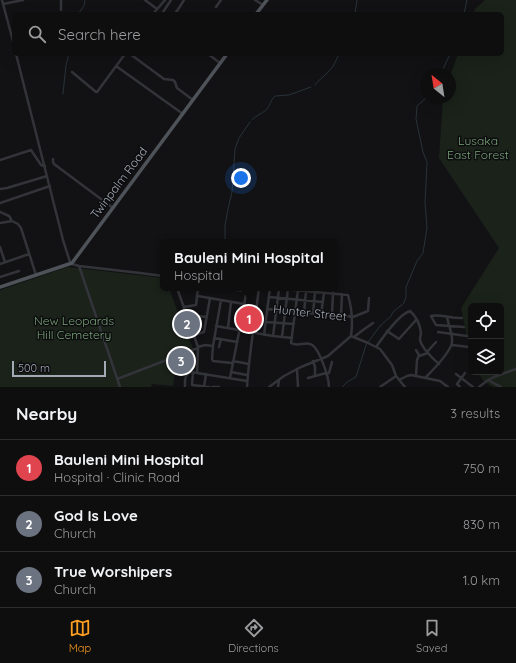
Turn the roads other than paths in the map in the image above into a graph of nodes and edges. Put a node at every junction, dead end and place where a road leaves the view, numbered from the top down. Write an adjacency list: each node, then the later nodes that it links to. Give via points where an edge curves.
1 (2, 0): 11 (street)
2 (23, 0): 11 (street)
3 (61, 0): 15 (street)
4 (145, 0): 14 (street)
5 (164, 0): 14 (street)
6 (171, 0): 17 (street)
7 (184, 0): 18 (street)
8 (221, 0): 13 (street)
9 (255, 0): 12 (street)
10 (267, 0): 12 (main road)
11 (3, 4): 20 (street)
12 (263, 6): 19 (main road)
13 (216, 7)
14 (157, 9): 16 (street)
15 (61, 10)
16 (155, 12)
17 (163, 12)
18 (176, 12)
19 (258, 12)
20 (12, 38)
21 (17, 56): 33 (street)
22 (124, 56): 27 (street)
23 (133, 56): 29 (street, via 164,79 174,81 177,88)
24 (211, 56): 26 (street)
25 (225, 56): 26 (main road, Twinpalm Road)
26 (220, 63): 29 (main road, Twinpalm Road)
27 (116, 66): 28 (street, via 97,92); 30 (street)
28 (72, 72)
29 (193, 100): 30 (main road, Twinpalm Road)
30 (183, 114): 38 (main road, Twinpalm Road)
31 (53, 159): 38 (street, via 54,164)
32 (0, 160): 33 (street, via 31,150 41,165)
33 (45, 166): 34 (street)
34 (47, 176): 35 (street); 36 (street)
35 (50, 186): 37 (street); 45 (street, via 65,248)
36 (0, 189)
37 (0, 203)
38 (113, 208): 45 (main road, Twinpalm Road)
39 (0, 212): 40 (street, via 10,217)
40 (10, 221): 41 (street); 43 (street, via 20,226)
41 (0, 223)
42 (0, 247): 44 (street)
43 (29, 254): 44 (street); 49 (street)
44 (5, 262): 46 (street)
45 (72, 263): 47 (street); 49 (main road)
46 (0, 264)
47 (78, 266): 50 (street); 158 (street)
48 (19, 271): 51 (street)
49 (36, 276): 52 (main road)
50 (160, 276)
51 (0, 277)
52 (0, 287)
53 (178, 291): 79 (street)
54 (198, 291): 66 (street)
55 (246, 291): 78 (street)
56 (259, 291): 83 (street)
57 (270, 291): 67 (street)
58 (279, 291): 69 (street)
59 (288, 291): 71 (street)
60 (298, 291): 72 (street)
61 (306, 291): 62 (street); 74 (street)
62 (315, 292): 63 (street); 75 (street)
63 (324, 293): 64 (street); 77 (street)
64 (333, 293): 65 (street); 89 (street)
65 (342, 294): 90 (street); 92 (street, via 348,295)
66 (198, 296): 68 (street); 79 (street, via 196,305)
67 (269, 297): 69 (street); 81 (street)
68 (210, 298): 73 (street); 91 (street)
69 (278, 298): 71 (street); 82 (street)
70 (369, 298): 92 (street, via 368,311)
71 (287, 299): 72 (street); 84 (street)
72 (296, 299): 74 (street); 85 (street)
73 (221, 300): 76 (street); 103 (street)
74 (305, 300): 75 (street); 86 (street)
75 (314, 301): 77 (street); 87 (street)
76 (231, 302): 78 (street); 105 (street)
77 (323, 302): 88 (street)
78 (244, 304): 80 (street)
79 (184, 307): 94 (street)
80 (243, 309): 83 (street); 106 (street)
81 (267, 309): 82 (street, Hunter Street); 97 (street)
82 (276, 310): 84 (street, Hunter Street); 98 (street)
83 (257, 311): 109 (street)
84 (285, 311): 85 (street, Hunter Street); 100 (street)
85 (295, 312): 86 (street, Hunter Street); 101 (street)
86 (304, 313): 87 (street, Hunter Street)
87 (313, 314): 88 (street, Hunter Street)
88 (322, 314): 89 (street, Hunter Street)
89 (332, 315): 90 (street, Hunter Street)
90 (341, 315): 92 (street, Hunter Street)
91 (206, 317): 94 (street); 112 (street, via 203,332)
92 (353, 317): 116 (street)
93 (446, 317): 95 (street); 102 (street); 102 (street, via 431,316 436,325)
94 (188, 318): 112 (street)
95 (462, 318)
96 (416, 320): 107 (street, via 399,338); 107 (street, via 411,311 408,311); 130 (street, via 420,326 420,340)
97 (266, 322): 98 (street); 111 (street)
98 (275, 323): 100 (street); 113 (street)
99 (373, 323): 116 (street)
100 (284, 324): 101 (street); 115 (street)
101 (294, 324): 118 (street)
102 (449, 325): 104 (street); 110 (street)
103 (216, 326): 105 (street); 117 (street)
104 (464, 327)
105 (228, 328): 106 (street)
106 (239, 330): 109 (street); 120 (street)
107 (387, 331): 125 (street)
108 (438, 332): 110 (street)
109 (253, 333): 111 (street); 138 (street)
110 (451, 333): 114 (street); 122 (street)
111 (264, 334): 113 (street)
112 (194, 335): 127 (street)
113 (273, 336): 115 (street)
114 (467, 336)
115 (282, 337): 118 (street)
116 (352, 337): 125 (street); 133 (street)
117 (214, 338): 119 (street); 123 (street)
118 (292, 338): 133 (street, via 293,344 313,345)
119 (221, 340): 120 (street); 124 (street)
120 (237, 342): 135 (street)
121 (436, 342): 130 (street)
122 (452, 345): 126 (street); 139 (street)
123 (213, 346): 127 (street, via 205,345); 135 (street, via 212,360)
124 (219, 347)
125 (376, 347): 152 (street, via 392,365)
126 (468, 347)
127 (198, 348): 129 (street); 145 (street)
128 (416, 350): 131 (street)
129 (188, 352): 132 (street); 137 (street)
130 (427, 353): 131 (street); 139 (street)
131 (419, 356): 153 (street)
132 (176, 357): 142 (street); 158 (street)
133 (321, 358): 134 (street); 146 (street)
134 (314, 361): 140 (street); 151 (street)
135 (233, 362): 138 (street); 144 (street)
136 (332, 362): 146 (street, via 329,373)
137 (190, 363)
138 (249, 364): 150 (street)
139 (439, 364): 156 (street)
140 (297, 369): 159 (street); 173 (street)
141 (516, 369): 162 (street)
142 (180, 371)
143 (193, 372): 145 (street); 165 (street, via 186,375); 166 (street, via 192,385)
144 (231, 372): 150 (street); 154 (street)
145 (197, 373): 148 (street)
146 (326, 373): 151 (street); 174 (street)
147 (465, 373): 157 (street)
148 (206, 374): 154 (street); 166 (street)
149 (456, 374): 157 (street)
150 (247, 375): 161 (street)
151 (315, 376): 155 (street)
152 (396, 376): 160 (street); 175 (street)
153 (416, 376): 156 (street); 160 (street, via 408,375)
154 (230, 378): 161 (street)
155 (308, 378)
156 (425, 378): 177 (street, via 440,381)
157 (462, 378): 178 (street, via 457,384); 179 (street)
158 (117, 379): 164 (street)
159 (279, 380): 171 (street); 172 (street)
160 (399, 380): 176 (street)
161 (247, 381): 170 (street)
162 (487, 381): 163 (street); 181 (street)
163 (484, 386): 180 (street)
164 (120, 387)
165 (185, 387)
166 (204, 387): 167 (street)
167 (209, 387)
168 (212, 387): 169 (street)
169 (219, 387)
170 (246, 387)
171 (268, 387)
172 (278, 387)
173 (298, 387)
174 (329, 387)
175 (380, 387)
176 (405, 387)
177 (448, 387)
178 (460, 387)
179 (473, 387)
180 (479, 387)
181 (501, 387)

